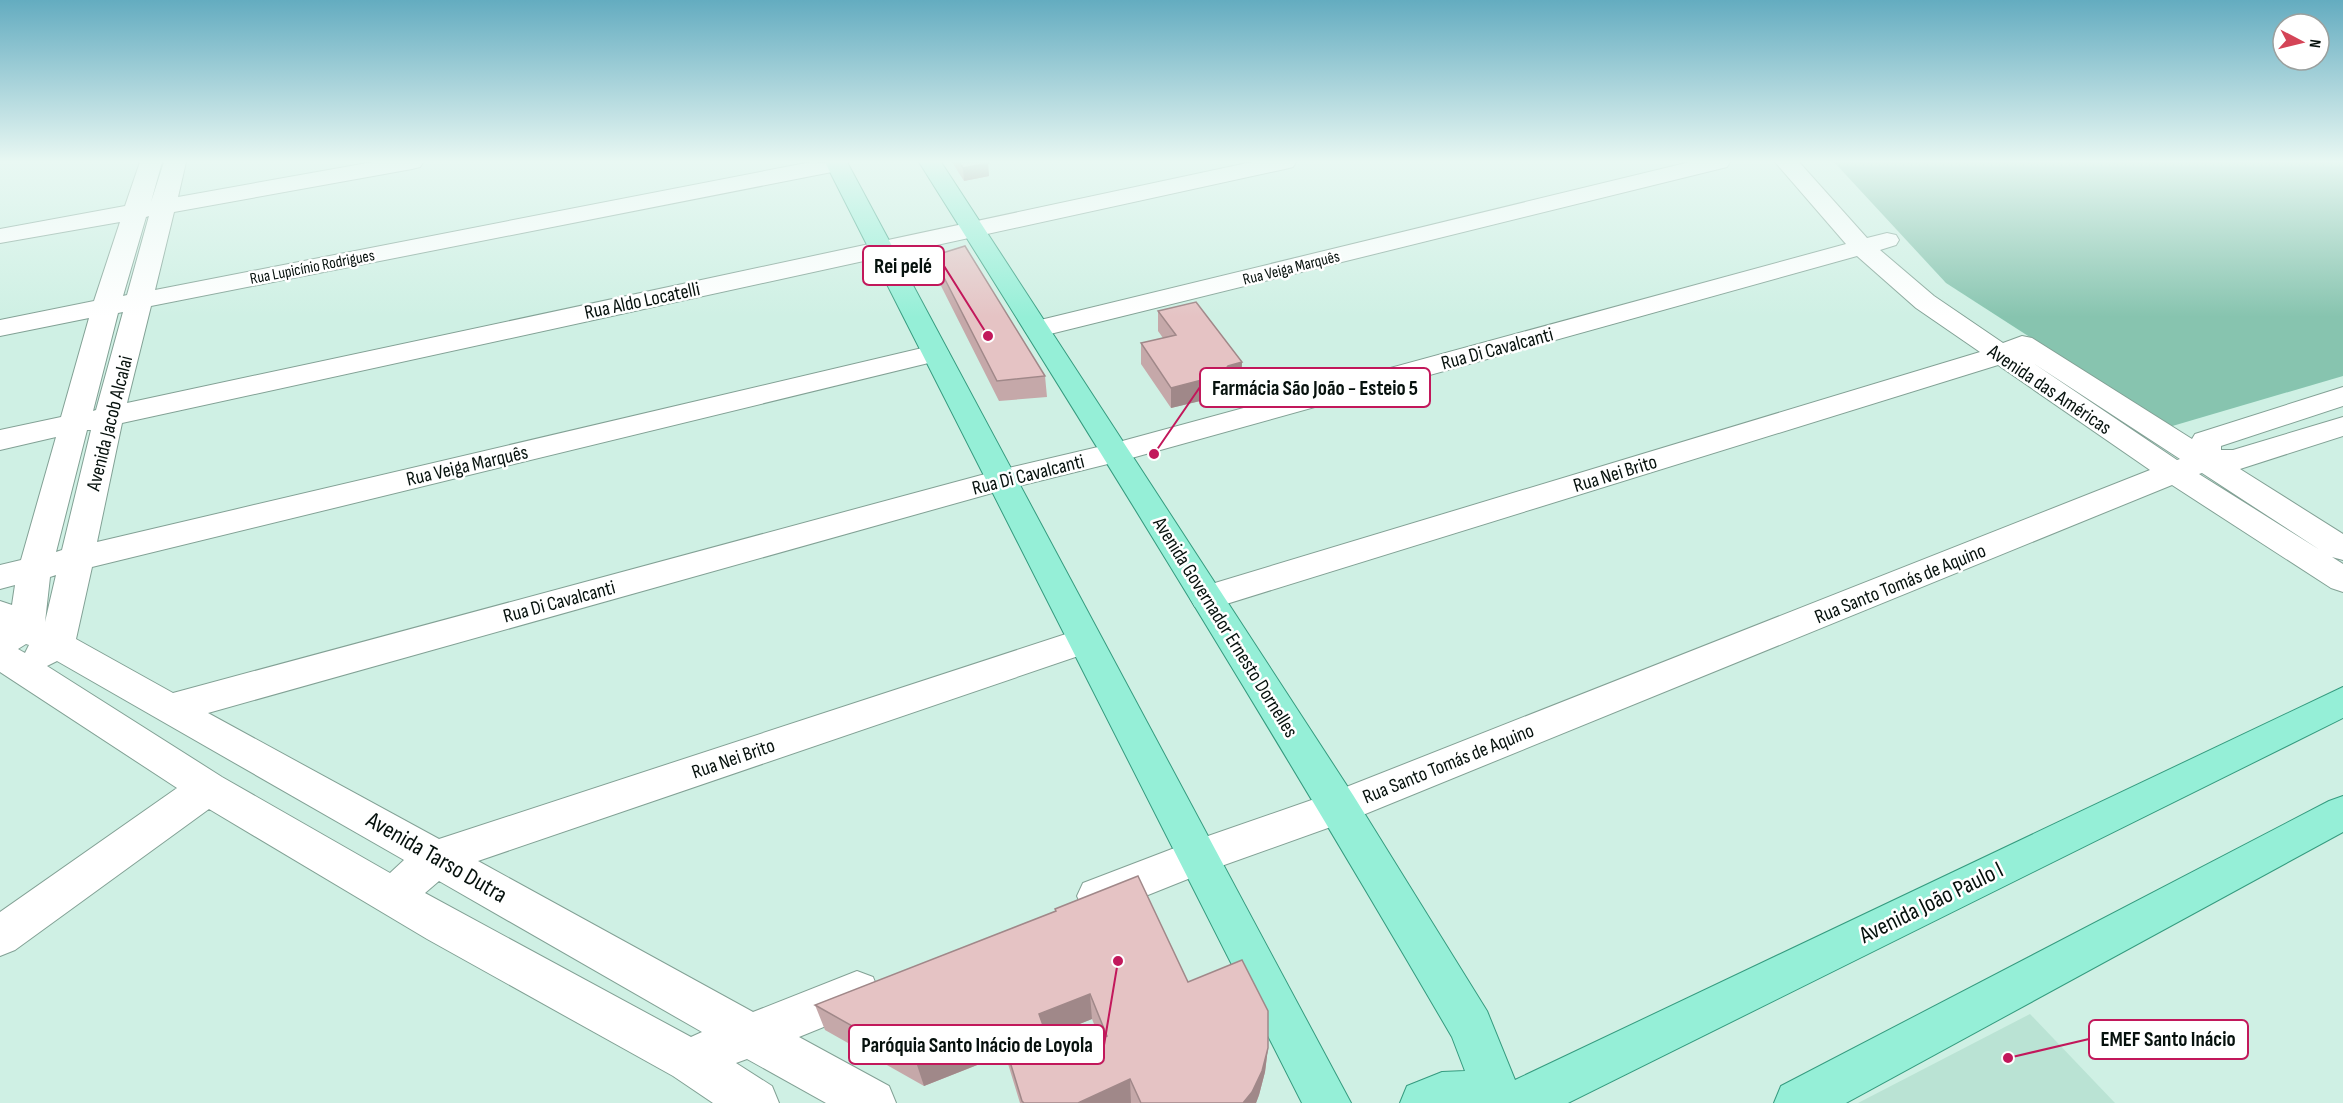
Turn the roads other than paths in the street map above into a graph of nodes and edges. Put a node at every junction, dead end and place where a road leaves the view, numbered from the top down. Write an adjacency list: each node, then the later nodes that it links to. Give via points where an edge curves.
1 (125, 213): 12 (street)
2 (148, 213): 16 (street, Avenida Jacob Alcalai)
3 (150, 213): 15 (street, Avenida Jacob Alcalai)
4 (580, 213): 15 (street, Rua Lupicínio Rodrigues)
5 (862, 213): 14 (main road)
6 (963, 213): 11 (main road, Avenida Governador Ernesto Dornelles)
7 (1045, 213): 11 (street, Rua Aldo Locatelli)
8 (1509, 213): 18 (street, Rua Veiga Marquês)
9 (1842, 213): 13 (street, Avenida das Américas)
10 (1852, 213): 13 (street, Avenida das Américas)
11 (973, 229): 14 (street, Rua Aldo Locatelli); 18 (main road, Avenida Governador Ernesto Dornelles)
12 (0, 236)
13 (1875, 244): 19 (street, Avenida das Américas, via 1925,302); 26 (street, Rua Di Cavalcanti)
14 (880, 249): 20 (main road); 22 (street, Rua Aldo Locatelli)
15 (140, 300): 16 (street, Rua Lupicínio Rodrigues); 22 (street, Avenida Jacob Alcalai)
16 (106, 307): 17 (street, Rua Lupicínio Rodrigues); 23 (street, Avenida Jacob Alcalai)
17 (0, 328)
18 (1038, 329): 26 (main road, Avenida Governador Ernesto Dornelles)
19 (2011, 349): 27 (street, Avenida das Américas); 34 (street, Rua Nei Brito)
20 (935, 353): 28 (main road); 30 (street, Rua Veiga Marquês)
21 (2343, 396): 27 (street, via 2206,441)
22 (109, 416): 23 (street, Rua Aldo Locatelli); 30 (street, Avenida Jacob Alcalai)
23 (76, 422): 25 (street, Rua Aldo Locatelli); 31 (street, Avenida Jacob Alcalai)
24 (2343, 426): 27 (street, via 2235,460)
25 (0, 440)
26 (1117, 452): 28 (street, Rua Di Cavalcanti); 34 (main road, Avenida Governador Ernesto Dornelles)
27 (2190, 466): 29 (street, Avenida das Américas); 33 (street, Avenida das Américas); 40 (street, Rua Santo Tomás de Aquino)
28 (1000, 480): 35 (main road); 38 (street, Rua Di Cavalcanti)
29 (2343, 549)
30 (76, 559): 31 (street, Rua Veiga Marquês); 36 (street, Avenida Jacob Alcalai)
31 (35, 569): 32 (street, Rua Veiga Marquês); 36 (street, Avenida Jacob Alcalai)
32 (0, 577)
33 (2343, 580)
34 (1207, 598): 40 (main road, Avenida Governador Ernesto Dornelles)
35 (1084, 641): 42 (main road); 43 (street, Rua Nei Brito)
36 (15, 647): 38 (street, Avenida Tarso Dutra); 39 (street)
37 (2343, 700): 55 (main road, Avenida João Paulo I)
38 (169, 709): 43 (street, Avenida Tarso Dutra)
39 (208, 788): 44 (street); 46 (street)
40 (1339, 807): 42 (street, Rua Santo Tomás de Aquino); 54 (main road, Avenida Governador Ernesto Dornelles, via 1471,1026)
41 (2343, 813): 56 (main road)
42 (1200, 856): 45 (street, Rua Santo Tomás de Aquino); 52 (main road)
43 (438, 857): 44 (street, Rua Nei Brito); 48 (street, Avenida Tarso Dutra)
44 (393, 896): 49 (street)
45 (1068, 908)
46 (0, 936)
47 (891, 978): 48 (street)
48 (748, 1035): 49 (street); 51 (street, Avenida Tarso Dutra)
49 (689, 1060): 50 (street)
50 (755, 1103)
51 (872, 1103)
52 (1327, 1103)
53 (1424, 1103): 54 (main road, via 1454,1094 1478,1095)
54 (1500, 1103)
55 (1518, 1103)
56 (1798, 1103)

